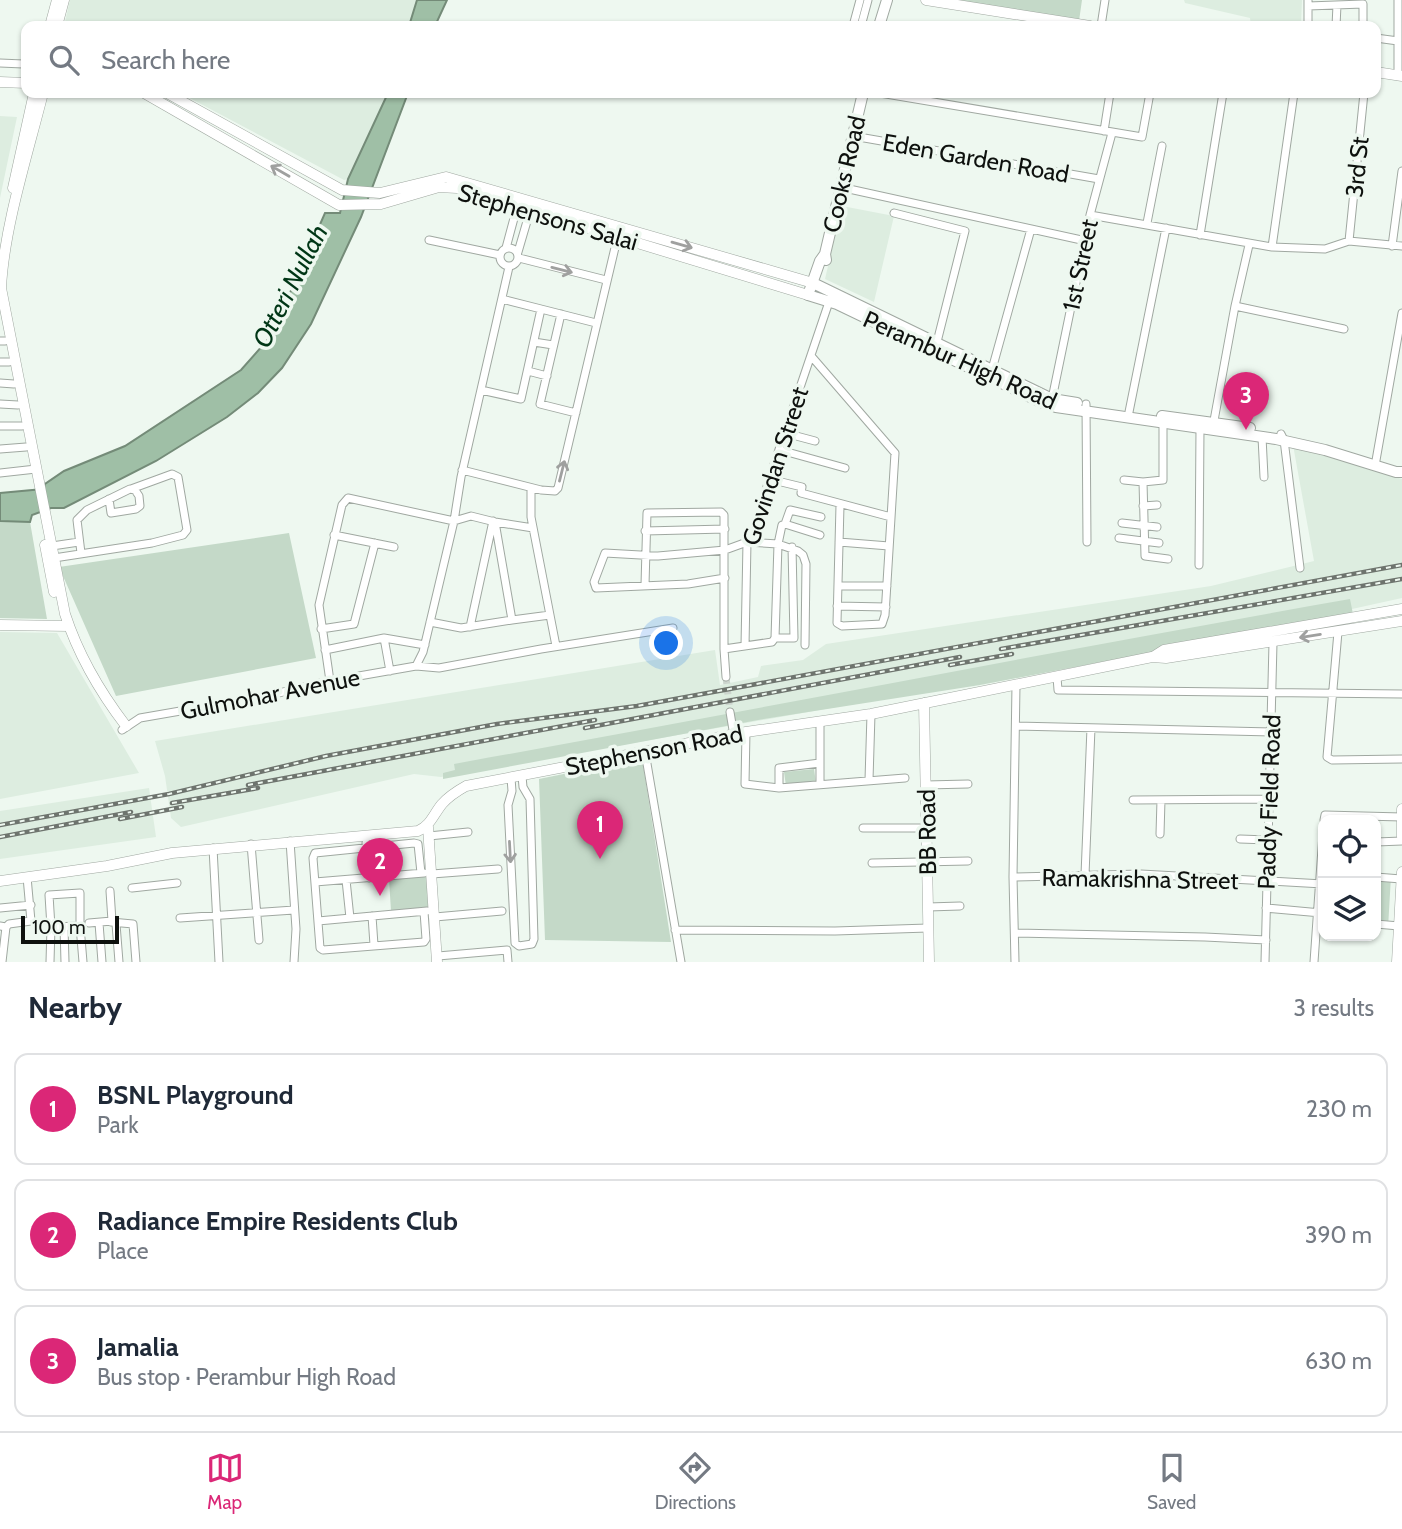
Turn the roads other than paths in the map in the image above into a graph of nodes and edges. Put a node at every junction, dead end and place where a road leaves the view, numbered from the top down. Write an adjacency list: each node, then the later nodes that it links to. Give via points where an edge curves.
1 (57, 0): 12 (main road)
2 (65, 0): 13 (main road)
3 (860, 0): 14 (street)
4 (868, 0): 15 (street)
5 (887, 0): 16 (main road)
6 (926, 0): 17 (main road)
7 (1105, 0): 18 (street)
8 (1363, 2): 11 (street); 21 (street)
9 (1308, 3): 11 (street); 19 (street)
10 (1399, 4): 22 (street)
11 (1337, 5): 20 (street)
12 (51, 21)
13 (59, 21)
14 (854, 21)
15 (862, 21)
16 (880, 21)
17 (1058, 21)
18 (1102, 21)
19 (1308, 21)
20 (1336, 21)
21 (1363, 21)
22 (1400, 36): 23 (street); 24 (street)
23 (1381, 38)
24 (1400, 62): 28 (street)
25 (0, 63): 26 (street)
26 (21, 64)
27 (1381, 73): 28 (main road)
28 (1400, 76)
29 (0, 82): 30 (main road)
30 (21, 83)
31 (33, 98): 66 (main road)
32 (42, 98): 80 (main road, via 2,269)
33 (153, 98): 50 (main road, Stephensons Salai, one-way to 33, via 339,205)
34 (176, 98): 50 (main road, Stephensons Salai, via 342,190)
35 (862, 98): 45 (main road, Cooks Road)
36 (909, 98): 43 (street)
37 (945, 98): 43 (street)
38 (1110, 98): 44 (street, 1st Street)
39 (1149, 98): 44 (street, via 1142,137)
40 (1222, 98): 59 (street)
41 (1293, 98): 67 (street)
42 (1363, 98): 62 (street, 3rd St)
43 (943, 104): 44 (street)
44 (1108, 132): 48 (street, 1st Street)
45 (853, 136): 48 (street, Eden Garden Road); 49 (main road, Cooks Road)
46 (1162, 146): 55 (street)
47 (1402, 171): 64 (street)
48 (1099, 179): 54 (street, 1st Street)
49 (841, 187): 57 (street); 72 (main road, Cooks Road, via 827,262)
50 (380, 199): 51 (main road, Stephensons Salai, via 439,187 457,188); 58 (main road, Stephensons Salai, via 446,177)
51 (517, 207): 52 (main road, Stephensons Salai); 68 (street)
52 (530, 211): 58 (main road, Stephensons Salai); 69 (street)
53 (894, 213): 86 (street, via 965,231)
54 (1090, 215): 55 (street); 61 (street, 1st Street)
55 (1147, 223): 56 (street)
56 (1166, 228): 59 (street); 99 (street)
57 (1031, 229): 61 (street); 90 (street)
58 (619, 232): 71 (street); 72 (main road, Stephensons Salai, one-way to 72); 73 (main road, Stephensons Salai)
59 (1200, 235): 63 (street)
60 (429, 240): 68 (street)
61 (1086, 240): 95 (street, 1st Street)
62 (1349, 241): 64 (street); 67 (street, via 1325,248)
63 (1249, 244): 67 (street); 76 (street)
64 (1392, 246): 65 (street)
65 (1402, 246)
66 (0, 247)
67 (1272, 247)
68 (503, 252): 69 (street, via 515,249); 70 (street, via 502,263)
69 (518, 255): 70 (street); 71 (street, one-way to 71)
70 (509, 267): 75 (street)
71 (606, 280): 81 (street)
72 (816, 284): 73 (main road, Cooks Road); 74 (main road, Perambur High Road)
73 (812, 296): 74 (main road, Perambur High Road)
74 (831, 297): 86 (main road, Perambur High Road); 87 (street, Govindan Street)
75 (502, 299): 77 (street); 94 (street)
76 (1235, 306): 82 (street); 104 (street)
77 (541, 309): 79 (street); 84 (street)
78 (1402, 313): 113 (street)
79 (561, 314): 81 (street); 85 (street)
80 (2, 317): 83 (main road); 115 (main road)
81 (596, 323): 100 (street)
82 (1344, 329)
83 (2, 341): 88 (main road)
84 (534, 342): 85 (street); 89 (street)
85 (553, 345): 91 (street)
86 (942, 349): 90 (main road, Perambur High Road)
87 (811, 357): 106 (street, Govindan Street); 130 (street, via 895,453)
88 (5, 362): 93 (main road)
89 (528, 371): 91 (street); 94 (street, via 521,399)
90 (991, 374): 95 (main road, Perambur High Road); 98 (main road, Perambur High Road, via 1041,402)
91 (547, 376): 100 (street, via 540,404)
92 (0, 383): 93 (street)
93 (14, 384): 97 (main road)
94 (481, 390): 116 (street)
95 (1052, 399): 98 (main road, Perambur High Road)
96 (0, 404): 97 (street)
97 (18, 405): 103 (main road)
98 (1086, 408): 99 (main road, Perambur High Road); 101 (main road, Perambur High Road); 148 (street)
99 (1129, 412): 104 (main road, Perambur High Road)
100 (576, 413): 123 (street, one-way to 100, via 551,492 558,488)
101 (1163, 423): 105 (main road, Perambur High Road); 122 (street, via 1163,480)
102 (0, 426): 103 (street)
103 (22, 426): 110 (main road)
104 (1213, 426): 105 (main road, Perambur High Road); 107 (main road, Perambur High Road); 108 (main road, Perambur High Road)
105 (1200, 428): 161 (street)
106 (785, 433): 109 (street); 112 (street, Govindan Street)
107 (1262, 437): 108 (main road, Perambur High Road); 119 (street)
108 (1283, 437): 113 (main road, Perambur High Road, via 1325,443); 162 (street)
109 (815, 441)
110 (26, 447): 111 (street); 115 (main road)
111 (0, 449)
112 (780, 450): 114 (street); 120 (street, Govindan Street)
113 (1376, 462): 117 (main road, Perambur High Road)
114 (845, 468)
115 (34, 470): 118 (street); 131 (main road)
116 (462, 470): 123 (street); 132 (street)
117 (1402, 471)
118 (0, 473)
119 (1264, 477)
120 (769, 479): 126 (street, via 802,487 801,494); 146 (street, Govindan Street, via 754,537)
121 (1124, 480): 122 (street)
122 (1143, 482): 128 (street)
123 (531, 488): 138 (street)
124 (131, 489): 125 (street); 125 (street, via 139,496 136,509 111,513); 157 (street, via 172,474 178,477 187,530 152,543)
125 (109, 499): 145 (street, via 79,516)
126 (840, 505): 130 (street); 147 (street)
127 (1157, 505): 128 (street)
128 (1143, 506): 136 (street)
129 (821, 517): 135 (street, via 790,510)
130 (891, 517): 153 (street)
131 (44, 519): 152 (main road); 175 (main road)
132 (454, 521): 133 (street, via 471,516); 141 (street, via 348,498); 173 (street)
133 (494, 522): 138 (street); 171 (street); 176 (street)
134 (1122, 523): 136 (street)
135 (785, 524): 142 (street); 151 (street)
136 (1144, 524): 137 (street); 144 (street)
137 (1157, 527)
138 (533, 528): 170 (street)
139 (725, 529): 140 (street); 140 (street, via 721,512 646,513); 156 (street)
140 (645, 531): 158 (street)
141 (334, 535): 149 (street); 178 (street, via 319,598)
142 (820, 535)
143 (1119, 538): 144 (street)
144 (1144, 541): 150 (street); 160 (street, via 1145,556)
145 (79, 542): 152 (street); 157 (street)
146 (747, 542): 151 (street); 156 (street); 186 (street, Govindan Street)
147 (839, 542): 153 (street); 165 (street)
148 (1087, 542)
149 (375, 543): 154 (street); 178 (street, via 354,624)
150 (1159, 543)
151 (778, 544): 155 (street); 181 (street)
152 (52, 546): 159 (main road)
153 (888, 546): 166 (street)
154 (394, 547)
155 (792, 547): 181 (street, via 794,638); 184 (street, via 806,564)
156 (725, 550): 158 (street); 163 (street)
157 (81, 553): 159 (street)
158 (645, 557): 164 (street); 164 (street, via 605,553 594,582 596,587)
159 (54, 558): 175 (main road)
160 (1168, 559)
161 (1199, 565)
162 (1300, 568)
163 (725, 578): 164 (street); 187 (street)
164 (645, 585)
165 (838, 586): 166 (street); 167 (street)
166 (887, 586): 168 (street)
167 (837, 606): 168 (street); 168 (street, via 837,623 842,625 882,624)
168 (886, 607)
169 (1402, 609): 189 (main road, via 1164,650)
170 (550, 615): 171 (street); 185 (street)
171 (512, 620): 176 (street)
172 (1402, 621): 179 (main road)
173 (430, 622): 176 (street); 183 (street)
174 (0, 625): 175 (main road)
175 (66, 626): 204 (main road)
176 (470, 627)
177 (673, 628): 185 (street, Gulmohar Avenue)
178 (321, 629): 188 (street)
179 (1338, 632): 182 (main road, one-way to 182); 197 (street)
180 (383, 638): 183 (street); 188 (street); 191 (street)
181 (775, 638): 186 (street, via 767,644)
182 (1273, 643): 189 (main road); 196 (street, Paddy Field Road)
183 (425, 645): 190 (street)
184 (805, 645)
185 (555, 646): 190 (street, Gulmohar Avenue, via 439,668)
186 (745, 646): 187 (street)
187 (724, 649): 192 (street)
188 (325, 650): 194 (street)
189 (1152, 657): 193 (main road, Stephenson Road)
190 (416, 666): 191 (street, Gulmohar Avenue)
191 (390, 671): 194 (street, Gulmohar Avenue)
192 (726, 677)
193 (1057, 677): 195 (main road, Stephenson Road); 196 (street, via 1058,690)
194 (330, 681): 204 (street, Gulmohar Avenue, via 141,718)
195 (1016, 685): 199 (main road, Stephenson Road); 203 (street)
196 (1272, 693): 197 (street); 207 (street, Paddy Field Road)
197 (1332, 693): 198 (street); 210 (street, via 1329,759)
198 (1402, 694)
199 (924, 703): 201 (main road, Stephenson Road); 218 (main road, BB Road)
200 (730, 712): 208 (street)
201 (871, 714): 202 (main road, Stephenson Road); 214 (street)
202 (820, 721): 206 (main road, Stephenson Road); 211 (street)
203 (1016, 726): 205 (street); 250 (street)
204 (124, 728)
205 (1091, 728): 207 (street); 247 (street)
206 (746, 732): 208 (main road, Stephenson Road); 219 (street, via 745,784)
207 (1272, 732): 222 (street, Paddy Field Road)
208 (734, 736): 209 (main road, Stephenson Road)
209 (645, 752): 213 (main road, Stephenson Road); 286 (street)
210 (1402, 759)
211 (820, 763): 216 (street); 219 (street, via 779,768)
212 (905, 778): 214 (street)
213 (522, 780): 215 (main road, Stephenson Road); 220 (street)
214 (869, 780): 216 (street)
215 (511, 781): 221 (street); 230 (main road, Stephenson Road, via 466,786 454,792)
216 (820, 783): 219 (street)
217 (968, 784): 218 (street)
218 (926, 785): 229 (main road, BB Road)
219 (779, 788)
220 (527, 793): 221 (street); 221 (street, one-way to 220, via 515,940 519,946 532,944 534,939)
221 (511, 794)
222 (1269, 799): 224 (street); 236 (street, Paddy Field Road)
223 (1133, 800): 224 (street)
224 (1161, 800): 232 (street)
225 (1402, 808): 227 (main road)
226 (1381, 816): 227 (street)
227 (1402, 817): 235 (main road)
228 (863, 828): 229 (street)
229 (927, 828): 243 (main road, BB Road)
230 (428, 831): 231 (street); 233 (main road); 246 (main road)
231 (468, 832)
232 (1160, 834)
233 (365, 835): 237 (main road); 240 (street)
234 (1240, 839): 236 (street)
235 (1402, 839): 238 (street)
236 (1268, 840): 255 (street, Paddy Field Road)
237 (290, 841): 239 (main road); 266 (street)
238 (1381, 841)
239 (251, 844): 241 (main road); 267 (street)
240 (366, 847): 246 (street, via 418,845); 252 (street); 257 (street, via 314,853)
241 (213, 848): 249 (main road); 271 (street)
242 (968, 861): 243 (street)
243 (927, 862): 244 (street); 263 (main road, BB Road)
244 (872, 863)
245 (498, 869): 246 (street)
246 (428, 873): 252 (street); 269 (main road)
247 (1085, 875): 250 (street, Ramakrishna Street); 255 (street, Ramakrishna Street)
248 (1401, 875): 251 (street); 282 (main road)
249 (27, 877): 254 (main road); 261 (street)
250 (1013, 877): 287 (street)
251 (1381, 877)
252 (369, 878): 253 (street)
253 (346, 880): 257 (street); 274 (street)
254 (0, 881)
255 (1267, 882): 258 (street, Ramakrishna Street); 265 (street, Paddy Field Road)
256 (177, 883): 259 (street)
257 (315, 883): 275 (street)
258 (1318, 884)
259 (132, 888)
260 (110, 891): 278 (street)
261 (30, 905): 264 (street); 280 (street, via 31,921)
262 (960, 906): 263 (street)
263 (928, 907): 285 (main road, BB Road)
264 (0, 908)
265 (1266, 908): 270 (street); 290 (street, Paddy Field Road)
266 (294, 910): 267 (street); 301 (street)
267 (257, 911): 271 (street); 289 (street)
268 (502, 911): 269 (street)
269 (431, 913): 272 (street); 291 (street, via 426,941); 292 (main road)
270 (1318, 913)
271 (217, 915): 273 (street); 300 (street)
272 (372, 916): 274 (street); 291 (street)
273 (180, 918)
274 (350, 918): 275 (street)
275 (318, 921): 291 (street, via 321,949)
276 (89, 923): 277 (street)
277 (99, 923): 278 (street); 297 (street)
278 (114, 923): 298 (street); 299 (street, via 133,924)
279 (1381, 924): 282 (street)
280 (3, 926): 293 (street)
281 (80, 926): 283 (street, via 80,893 49,895); 284 (street); 296 (street)
282 (1399, 926): 308 (main road)
283 (51, 927): 284 (street); 294 (street)
284 (64, 927): 295 (street)
285 (928, 928): 286 (street); 304 (main road, BB Road)
286 (674, 930): 303 (street)
287 (1015, 933): 290 (street); 305 (street)
288 (1318, 934): 307 (street)
289 (259, 940)
290 (1266, 940): 306 (street, Paddy Field Road)
291 (374, 945)
292 (438, 959): 302 (street, via 507,950)
293 (1, 960)
294 (50, 962)
295 (65, 962)
296 (83, 962)
297 (102, 962)
298 (119, 962)
299 (136, 962)
300 (219, 962)
301 (294, 962)
302 (508, 962)
303 (681, 962)
304 (929, 962)
305 (1015, 962)
306 (1265, 962)
307 (1314, 962)
308 (1397, 962)

